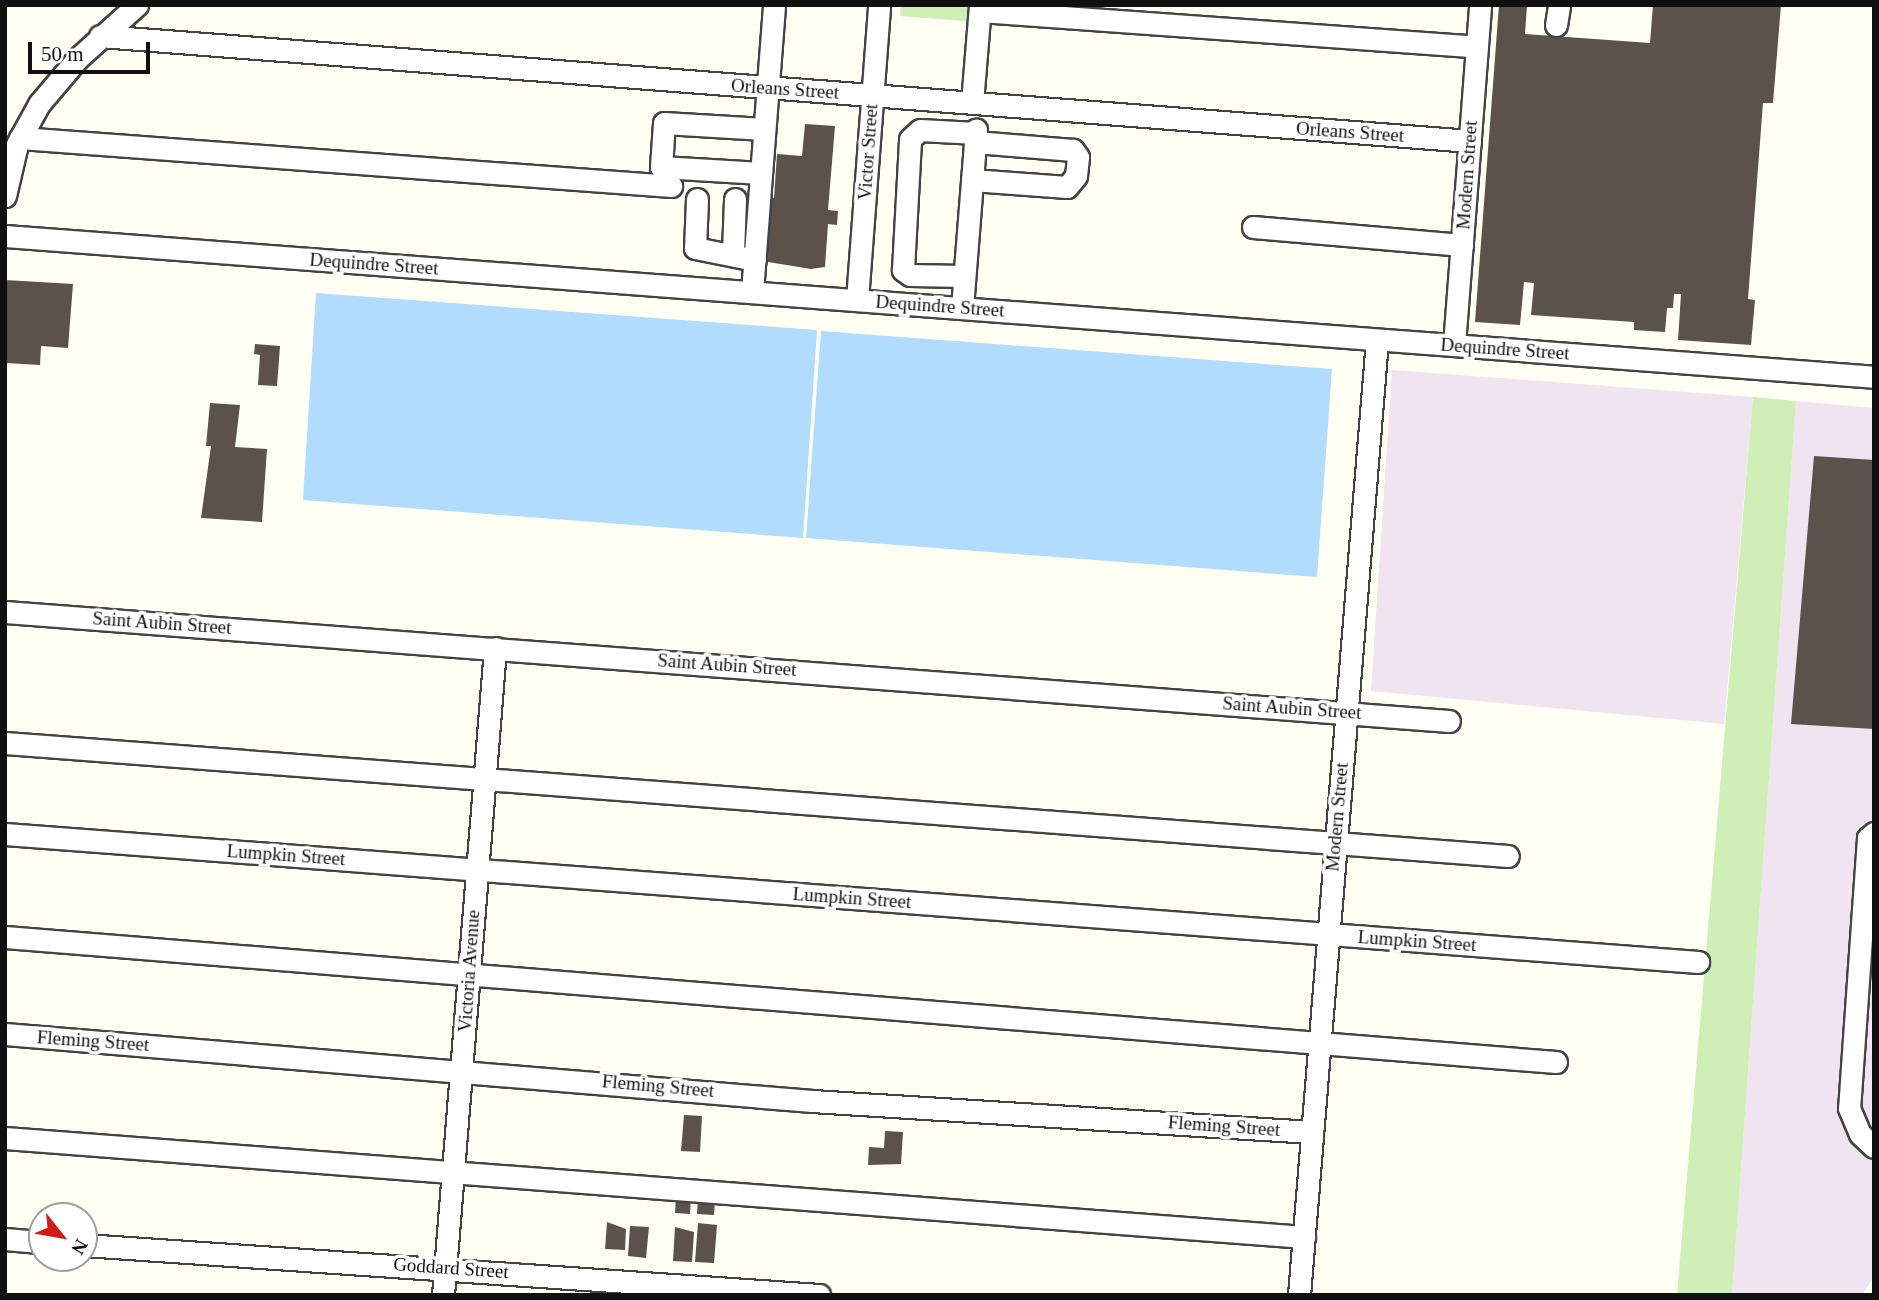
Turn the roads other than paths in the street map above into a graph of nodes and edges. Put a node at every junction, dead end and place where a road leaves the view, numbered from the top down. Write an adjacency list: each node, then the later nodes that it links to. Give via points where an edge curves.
1 (137, 5): 6 (street)
2 (774, 5): 8 (street)
3 (879, 5): 9 (street, Victor Street)
4 (1480, 5): 7 (street, Modern Street)
5 (980, 8): 7 (street); 10 (street)
6 (100, 36): 8 (street, Orleans Street); 13 (street, via 38,104)
7 (1477, 47): 14 (street, Modern Street)
8 (768, 88): 9 (street, Orleans Street); 11 (street)
9 (872, 96): 10 (street, Orleans Street); 28 (street, Victor Street)
10 (975, 104): 12 (street); 14 (street, Orleans Street)
11 (764, 130): 15 (street); 15 (street, via 664,123 661,167)
12 (975, 137): 16 (street); 16 (street, via 1073,150 1077,167 1067,187); 26 (street, via 920,130 910,138 903,270 910,275)
13 (20, 138): 17 (street); 18 (street)
14 (1470, 141): 23 (street, Modern Street)
15 (761, 173): 25 (street)
16 (972, 180): 26 (street)
17 (671, 186)
18 (5, 196)
19 (697, 199): 24 (street, via 695,248)
20 (735, 200): 24 (street)
21 (1253, 227): 23 (street)
22 (5, 236): 27 (street, Dequindre Street)
23 (1462, 246): 31 (street, Modern Street)
24 (733, 252): 25 (street)
25 (754, 260): 27 (street)
26 (964, 276): 29 (street)
27 (752, 292): 28 (street, Dequindre Street)
28 (857, 300): 29 (street, Dequindre Street)
29 (962, 308): 30 (street, Dequindre Street)
30 (1377, 340): 31 (street, Dequindre Street); 35 (street, Modern Street)
31 (1454, 345): 32 (street, Dequindre Street)
32 (1874, 377)
33 (5, 611): 34 (street, Saint Aubin Street)
34 (495, 648): 35 (street, Saint Aubin Street); 38 (street, Victoria Avenue)
35 (1346, 712): 36 (street, Saint Aubin Street); 41 (street, Modern Street)
36 (1448, 721)
37 (5, 743): 38 (street)
38 (484, 776): 41 (street); 43 (street, Victoria Avenue)
39 (1874, 833): 54 (street, via 1868,838 1849,1108 1860,1134)
40 (5, 834): 43 (street, Lumpkin Street)
41 (1335, 843): 42 (street); 44 (street, Modern Street)
42 (1508, 856)
43 (477, 870): 44 (street, Lumpkin Street); 47 (street, Victoria Avenue)
44 (1328, 934): 46 (street, Lumpkin Street); 49 (street, Modern Street)
45 (5, 937): 47 (street)
46 (1698, 962)
47 (469, 975): 49 (street); 51 (street, Victoria Avenue)
48 (5, 1034): 51 (street, Fleming Street)
49 (1319, 1044): 50 (street); 52 (street, Modern Street)
50 (1556, 1062)
51 (461, 1069): 52 (street, Fleming Street, via 812,1101); 55 (street, Victoria Avenue)
52 (1312, 1132): 56 (street, Modern Street)
53 (5, 1138): 55 (street)
54 (1874, 1147)
55 (453, 1171): 56 (street); 60 (street, Victoria Avenue)
56 (1304, 1237): 63 (street, Modern Street)
57 (5, 1239): 58 (street)
58 (28, 1241)
59 (98, 1246): 60 (street, Goddard Street)
60 (445, 1267): 61 (street, Victoria Avenue); 62 (street, Goddard Street)
61 (443, 1295)
62 (819, 1295)
63 (1299, 1295)

